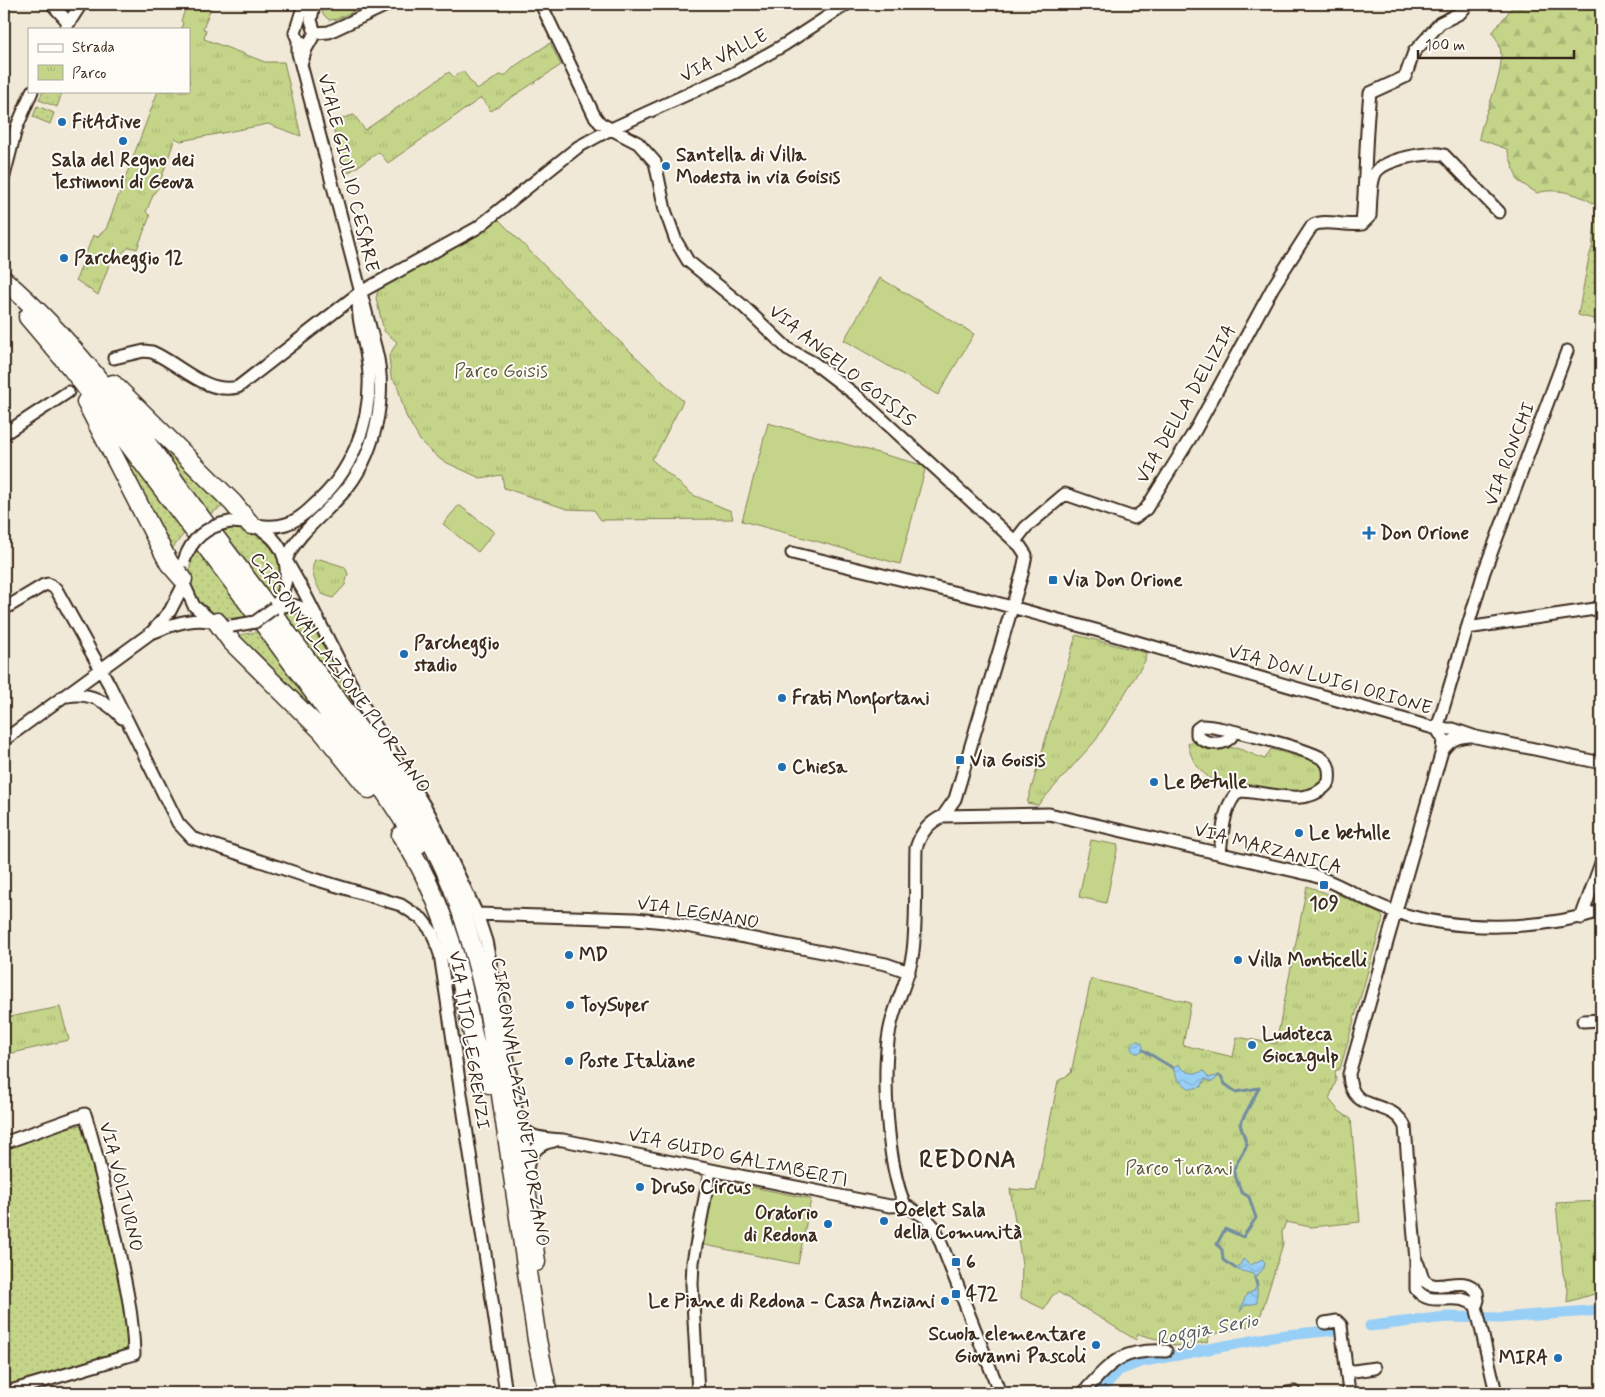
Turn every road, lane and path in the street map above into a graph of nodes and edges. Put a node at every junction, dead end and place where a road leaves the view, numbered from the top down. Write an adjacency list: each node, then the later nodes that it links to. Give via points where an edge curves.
1 (52, 4): 9 (street)
2 (81, 4): 9 (street)
3 (304, 4): 10 (street)
4 (314, 4): 11 (street, VIALE GIULIO CESARE, via 311,14)
5 (389, 4): 11 (street, via 329,32)
6 (846, 4): 15 (street, VIA VALLE, via 734,73)
7 (1468, 4): 18 (street, via 1466,9 1448,17 1414,52 1404,77 1370,93)
8 (543, 5): 15 (street, VIA ANGELO GOISIS, via 594,115)
9 (67, 26)
10 (298, 26): 11 (street, via 305,22); 12 (street, via 295,33)
11 (313, 33): 12 (street, via 305,43); 13 (street, VIALE GIULIO CESARE)
12 (298, 40): 13 (street, VIALE GIULIO CESARE)
13 (302, 62): 20 (street, VIALE GIULIO CESARE)
14 (32, 92): 16 (street, via 16,129)
15 (611, 129): 20 (street, via 578,147 477,228); 28 (street, VIA ANGELO GOISIS, via 638,144 655,162 665,210 676,241 688,261 742,305 788,349 814,363 857,396)
16 (4, 176)
17 (1499, 212): 18 (street, via 1444,155 1426,154 1378,168 1374,176 1370,216)
18 (1362, 224): 28 (street, VIA DELLA DELIZIA, via 1350,226 1322,222 1312,226 1273,287 1196,429 1139,516 1134,518 1065,494 1026,527)
19 (4, 280): 22 (highway, CIRCONVALLAZIONE PLORZANO)
20 (359, 293): 24 (street, via 238,387 212,386 152,352); 27 (street, VIALE GIULIO CESARE, via 357,309 369,384 364,424 353,455 324,497 294,522 269,527); 30 (street, VIALE GIULIO CESARE, via 366,306 380,370 379,408 371,440 355,477 294,543)
21 (4, 294): 22 (highway, CIRCONVALLAZIONE PLORZANO)
22 (57, 341): 27 (highway, via 233,503); 31 (highway, via 169,563); 59 (highway, CIRCONVALLAZIONE PLORZANO, via 372,772 411,831 438,883 459,936 482,1027); 66 (highway, CIRCONVALLAZIONE PLORZANO, via 106,390 374,750 421,823 451,885 482,982)
23 (1567, 351): 38 (street, VIA RONCHI, via 1484,572)
24 (114, 358)
25 (68, 392): 26 (street)
26 (4, 434)
27 (252, 525): 30 (street, VIALE GIULIO CESARE, via 274,539); 31 (street, VIALE GIULIO CESARE, bridge, via 230,522 212,527 200,535 184,561)
28 (1015, 541): 34 (street, VIA ANGELO GOISIS, via 1024,550 1026,558)
29 (792, 553): 34 (street)
30 (286, 561): 33 (street, VIALE GIULIO CESARE, via 285,586); 37 (street)
31 (183, 582): 36 (street, via 194,606); 39 (street, VIALE GIULIO CESARE, via 170,611)
32 (1601, 605): 38 (street, via 1595,609 1538,619)
33 (274, 608): 36 (street, VIALE GIULIO CESARE, bridge, via 255,622); 37 (street, via 295,605 304,608)
34 (1012, 608): 43 (street, VIA DON LUIGI ORIONE); 49 (street, VIA ANGELO GOISIS, via 954,799)
35 (4, 609): 40 (street, VIA TITO LEGRENZI, via 44,585 52,586)
36 (221, 623): 39 (street, VIALE GIULIO CESARE, via 183,621); 59 (highway, via 231,640 342,753 419,864 450,940 479,1063)
37 (319, 623): 54 (street, via 356,694 430,815)
38 (1468, 628): 43 (street, VIA RONCHI)
39 (152, 632): 40 (street, VIALE GIULIO CESARE)
40 (101, 670): 41 (street, VIALE GIULIO CESARE); 42 (street, VIA TITO LEGRENZI)
41 (64, 697): 42 (street, VIA TITO LEGRENZI, via 76,694 96,699); 46 (street, VIALE GIULIO CESARE)
42 (128, 724): 73 (street, VIA TITO LEGRENZI, via 178,824 192,838 401,905 422,918 432,932 440,954)
43 (1436, 730): 45 (street, VIA DON LUIGI ORIONE, via 1453,729); 47 (street, via 1443,739)
44 (1234, 732): 50 (street, via 1322,758 1328,764 1330,782 1314,796 1291,797 1240,791 1232,797 1228,809)
45 (1476, 737): 47 (street, via 1461,736); 48 (street, VIA DON LUIGI ORIONE)
46 (4, 740)
47 (1442, 751): 52 (street)
48 (1597, 762)
49 (943, 816): 50 (street, VIA MARZANICA, via 1049,814); 56 (street, via 928,825 916,848 913,951)
50 (1220, 852): 52 (street, VIA MARZANICA, via 1327,879)
51 (1601, 863): 55 (street)
52 (1395, 912): 55 (street, VIA MARZANICA, via 1442,922 1475,924 1550,923); 80 (street, via 1349,1074 1349,1086 1361,1100 1402,1120 1416,1260 1424,1279 1430,1284 1464,1283 1474,1288)
53 (1601, 912): 55 (street, VIA MARZANICA)
54 (477, 914): 56 (street, VIA LEGNANO, via 665,922 886,964); 60 (street, via 486,941)
55 (1581, 918)
56 (909, 972): 65 (street, via 891,1021 886,1081 895,1166)
57 (1601, 1020): 58 (street)
58 (1583, 1021)
59 (489, 1084): 74 (highway, CIRCONVALLAZIONE PLORZANO, via 525,1334)
60 (521, 1128): 61 (street, VIA GUIDO GALIMBERTI, via 529,1134); 64 (highway)
61 (563, 1140): 63 (street, VIA GUIDO GALIMBERTI); 64 (street, via 546,1142 532,1154 527,1170)
62 (4, 1143): 71 (street, VIA VOLTURNO, via 85,1114 127,1290 134,1354)
63 (710, 1171): 65 (street, VIA GUIDO GALIMBERTI, via 890,1206); 76 (street, via 692,1269)
64 (527, 1190): 66 (highway, via 538,1278)
65 (905, 1204): 77 (street, via 935,1228)
66 (532, 1314): 75 (highway, CIRCONVALLAZIONE PLORZANO)
67 (1325, 1323): 70 (street, via 1337,1321 1341,1325)
68 (1166, 1351): 78 (street, via 1141,1350 1114,1361)
69 (1375, 1368): 70 (street)
70 (1347, 1372): 79 (street)
71 (38, 1388): 72 (street)
72 (4, 1393)
73 (506, 1393)
74 (539, 1393)
75 (548, 1393)
76 (698, 1393)
77 (1000, 1393)
78 (1083, 1393)
79 (1349, 1393)
80 (1496, 1393)

